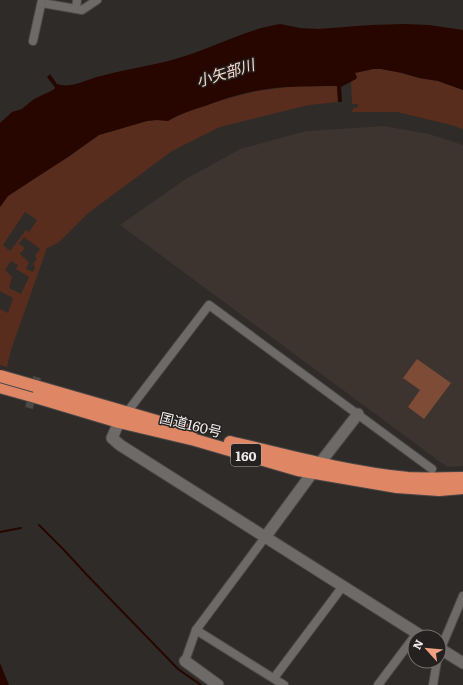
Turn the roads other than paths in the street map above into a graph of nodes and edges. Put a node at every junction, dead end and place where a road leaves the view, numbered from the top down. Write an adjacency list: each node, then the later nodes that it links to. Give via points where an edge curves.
1 (77, 0): 4 (street)
2 (97, 0): 4 (street, via 82,10)
3 (42, 1): 4 (street); 5 (street)
4 (76, 9)
5 (33, 41)
6 (0, 376): 8 (highway, 160, bridge)
7 (0, 387): 8 (highway, 160)
8 (34, 391): 9 (highway, 国道160号 / 160); 11 (highway, 国道160号 / 160)
9 (131, 414): 10 (street, via 131,407 209,304); 12 (highway, 国道160号 / 160)
10 (358, 414): 12 (street); 13 (street)
11 (119, 422): 12 (highway, 国道160号 / 160, via 195,440 298,470); 16 (street, via 112,438)
12 (316, 468): 14 (highway, 国道160号 / 160, via 334,467 409,478); 15 (highway, 国道160号 / 160, via 397,487 439,490); 16 (street)
13 (432, 469)
14 (463, 478)
15 (463, 488)
16 (266, 536): 17 (street); 20 (street)
17 (342, 586): 19 (street); 27 (street)
18 (463, 596): 21 (street)
19 (410, 629)
20 (196, 630): 24 (street); 27 (street)
21 (447, 634)
22 (407, 650): 30 (street)
23 (447, 654): 25 (street)
24 (185, 661): 28 (street)
25 (463, 663)
26 (436, 669): 31 (street)
27 (274, 678): 29 (street)
28 (218, 685)
29 (284, 685)
30 (378, 685)
31 (433, 685)

